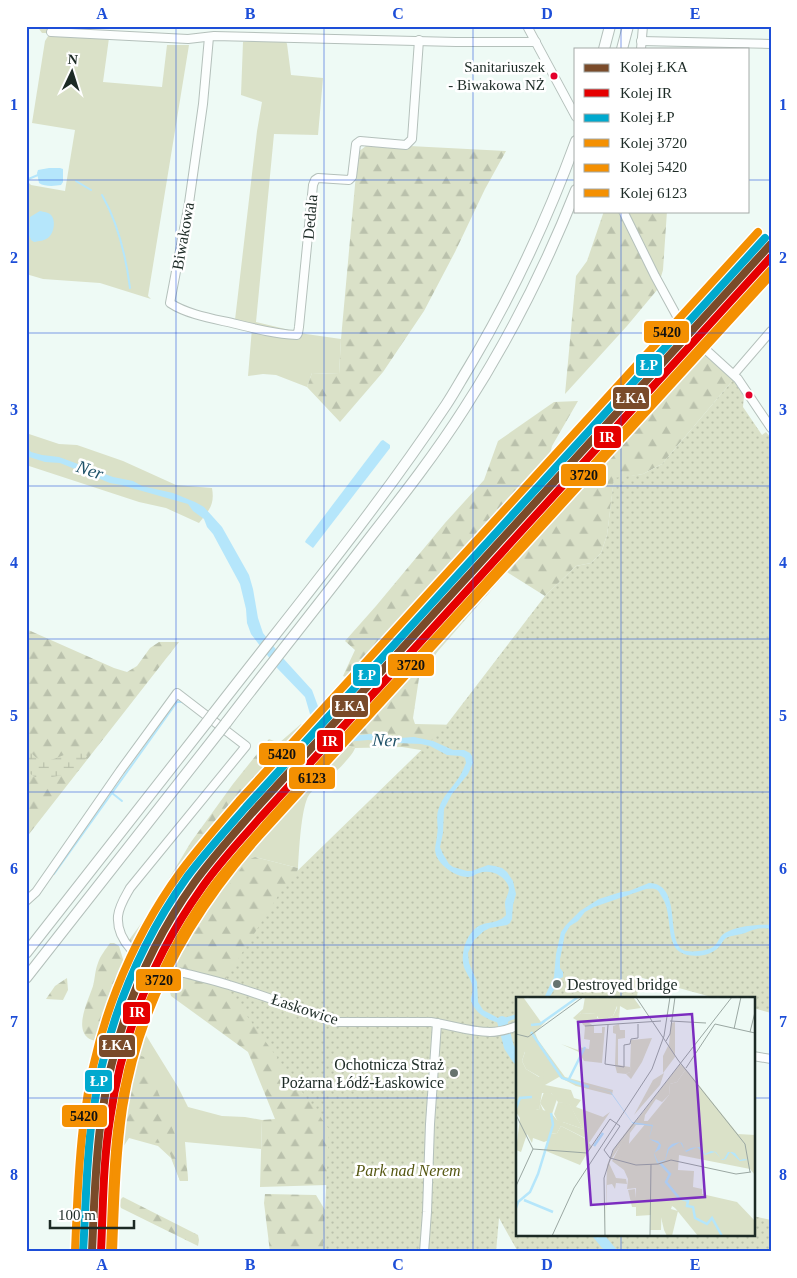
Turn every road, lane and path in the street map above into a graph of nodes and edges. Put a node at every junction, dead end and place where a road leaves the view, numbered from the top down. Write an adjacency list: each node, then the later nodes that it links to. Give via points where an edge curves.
1 (528, 26): 8 (street)
2 (610, 26): 11 (highway)
3 (628, 26): 12 (highway)
4 (643, 26): 10 (street)
5 (51, 32): 6 (street, via 188,39)
6 (209, 37): 7 (street); 18 (street, Biwakowa, via 189,203 170,303 214,319 282,335)
7 (419, 40): 8 (street); 18 (street, Dedala, via 412,139 406,144 360,141 356,144 352,178 315,180)
8 (536, 42): 13 (street)
9 (771, 44): 10 (street)
10 (641, 45)
11 (604, 48)
12 (622, 48)
13 (574, 114)
14 (574, 146): 22 (highway, via 520,276 447,404 339,553)
15 (574, 195): 23 (highway, via 524,306 464,410 418,476)
16 (623, 212): 19 (street, via 679,320 693,338)
17 (771, 330): 19 (street)
18 (297, 335)
19 (734, 374): 20 (street)
20 (771, 428)
21 (26, 901): 24 (street, Łaskowice, via 36,892 177,693 246,746 130,888 118,915 125,942 147,962 162,969 257,993 337,1022)
22 (26, 952)
23 (26, 978)
24 (437, 1023): 25 (street, Łaskowice, via 477,1031); 28 (street)
25 (514, 1027)
26 (754, 1056): 27 (street)
27 (771, 1059)
28 (424, 1252)

